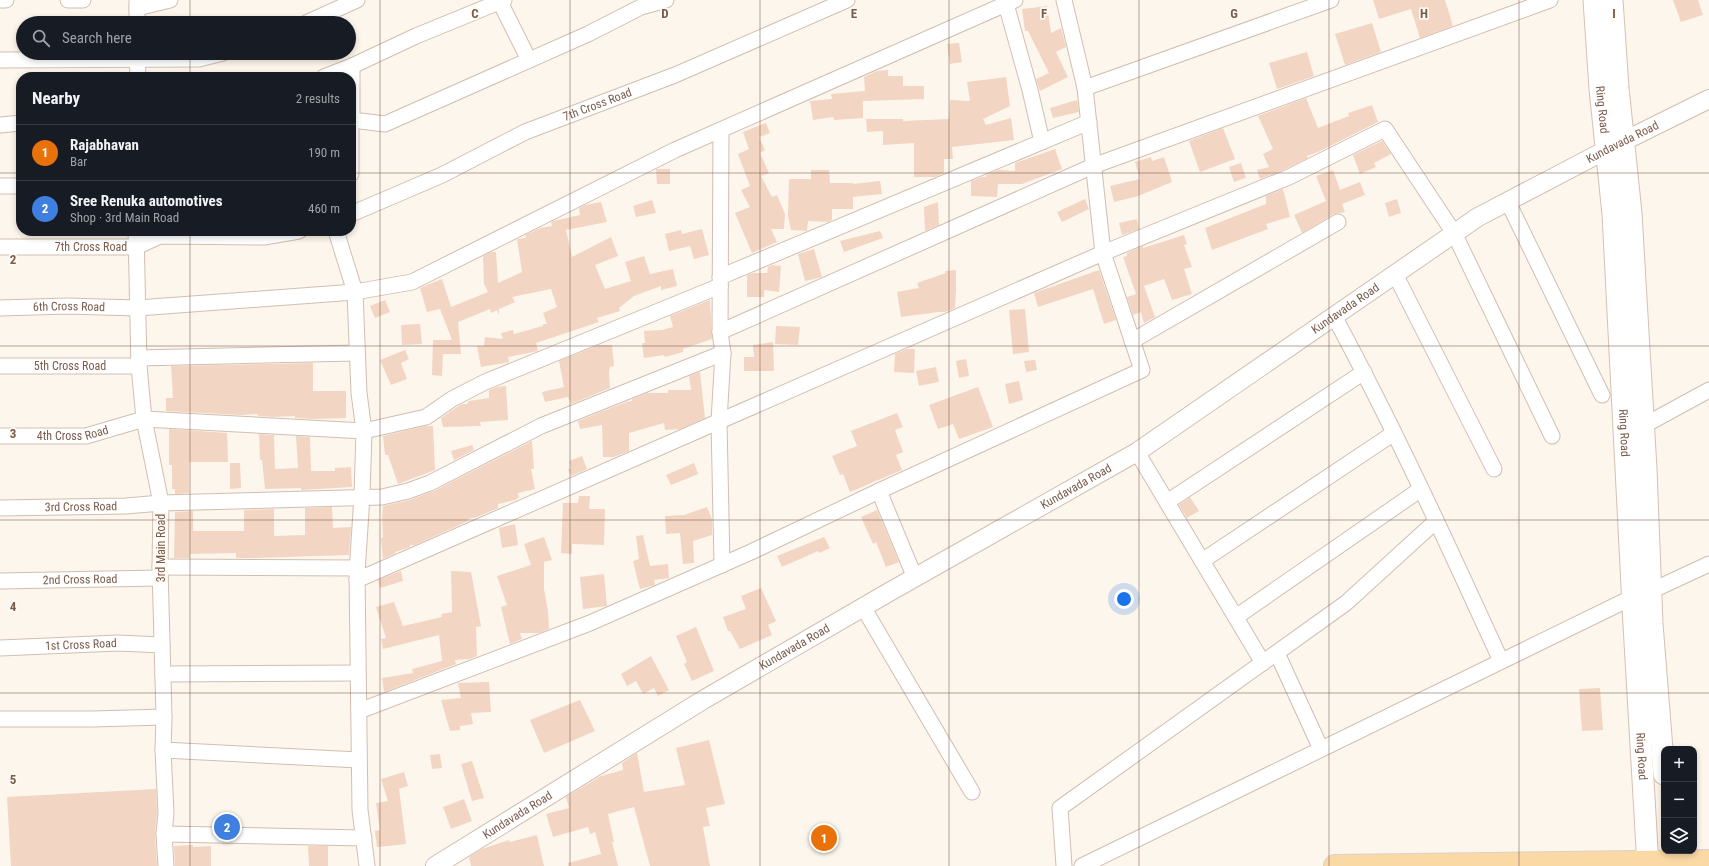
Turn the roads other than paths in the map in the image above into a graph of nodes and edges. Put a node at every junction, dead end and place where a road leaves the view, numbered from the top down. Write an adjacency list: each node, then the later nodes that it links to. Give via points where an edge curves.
1 (0, 0): 2 (street)
2 (6, 0)
3 (68, 0): 4 (street)
4 (83, 0)
5 (170, 0): 16 (street)
6 (357, 0): 18 (street)
7 (666, 0): 22 (street, via 641,7)
8 (847, 0): 41 (street, 7th Cross Road, via 675,75 525,132 442,175)
9 (1064, 0): 27 (street)
10 (1331, 0): 27 (street)
11 (1550, 0): 37 (street)
12 (1594, 0): 36 (main road, Ring Road)
13 (1612, 0): 34 (main road, Ring Road)
14 (502, 1): 22 (street); 23 (street, via 416,36)
15 (1010, 2): 33 (street, 6th Cross Road); 35 (street)
16 (137, 4): 17 (street)
17 (137, 16)
18 (322, 16)
19 (0, 60): 20 (street)
20 (16, 60)
21 (137, 60): 24 (street)
22 (529, 60): 29 (street, via 386,124)
23 (352, 66): 25 (street); 26 (street)
24 (138, 72)
25 (337, 72)
26 (352, 72)
27 (1085, 88): 30 (street)
28 (1709, 99): 34 (street, Kundavada Road)
29 (356, 120)
30 (1088, 122): 35 (street, 4th Cross Road); 37 (street)
31 (16, 123): 32 (street)
32 (0, 125)
33 (721, 131): 53 (street); 54 (street, 6th Cross Road, via 675,150 412,282)
34 (1624, 141): 36 (street, Kundavada Road); 69 (main road, Ring Road, via 1631,213)
35 (1042, 142): 53 (street, 4th Cross Road)
36 (1606, 150): 40 (street, Kundavada Road); 90 (main road, Ring Road)
37 (1094, 166): 51 (street); 58 (street)
38 (0, 186): 39 (street)
39 (16, 186)
40 (1508, 202): 43 (street, Kundavada Road, via 1478,217); 66 (street)
41 (356, 212)
42 (1338, 222): 59 (street)
43 (1454, 234): 51 (street, via 1385,129 1289,176); 52 (street, Kundavada Road); 73 (street)
44 (136, 236): 50 (street, 3rd Main Road)
45 (160, 236): 47 (street, 7th Cross Road)
46 (160, 236): 50 (street, 7th Cross Road)
47 (270, 236)
48 (338, 236): 54 (street)
49 (0, 247): 50 (street, 7th Cross Road)
50 (136, 247): 56 (street, 3rd Main Road)
51 (1103, 253): 59 (street); 68 (street)
52 (1395, 274): 57 (street, Kundavada Road); 75 (street)
53 (720, 282): 58 (street); 70 (street, 4th Cross Road, via 484,382 426,417)
54 (355, 292): 56 (street, 6th Cross Road); 60 (street)
55 (0, 308): 56 (street, 6th Cross Road)
56 (138, 308): 62 (street, 3rd Main Road)
57 (1334, 316): 64 (street); 74 (street, Kundavada Road)
58 (720, 332): 61 (street)
59 (1132, 341): 77 (street, via 1142,370)
60 (357, 353): 62 (street, 5th Cross Road); 70 (street)
61 (722, 353): 68 (street); 78 (street, 3rd Cross Road, via 541,426 430,483 382,497)
62 (139, 362): 63 (street, 5th Cross Road); 67 (street, 3rd Main Road)
63 (0, 366)
64 (1364, 372): 71 (street); 79 (street)
65 (1709, 390): 69 (street)
66 (1602, 395)
67 (144, 419): 70 (street, 4th Cross Road); 72 (street, 4th Cross Road, via 86,436); 80 (street, 3rd Main Road)
68 (719, 420): 85 (street); 87 (street)
69 (1643, 426): 90 (main road, Ring Road)
70 (364, 431): 78 (street)
71 (1394, 433): 76 (street); 83 (street)
72 (0, 436)
73 (1552, 436)
74 (1137, 452): 79 (street); 88 (street, Kundavada Road)
75 (1494, 469)
76 (1421, 489): 82 (street); 92 (street)
77 (879, 491): 85 (street); 88 (street)
78 (362, 496): 80 (street, 3rd Cross Road); 87 (street)
79 (1166, 502): 83 (street)
80 (161, 503): 81 (street, 3rd Cross Road); 86 (street, 3rd Main Road)
81 (0, 508)
82 (1436, 521): 95 (street, via 1346,603); 96 (street)
83 (1202, 561): 92 (street)
84 (1709, 564): 90 (street)
85 (722, 565): 100 (street, via 590,623)
86 (160, 572): 87 (street, 2nd Cross Road); 89 (street, 2nd Cross Road); 93 (street, 3rd Main Road)
87 (357, 574): 98 (street)
88 (915, 578): 91 (street, Kundavada Road)
89 (0, 581)
90 (1642, 594): 96 (street); 103 (main road, Ring Road); 112 (main road, Ring Road)
91 (863, 607): 107 (street); 115 (street, Kundavada Road, via 703,700)
92 (1236, 617): 97 (street)
93 (162, 644): 94 (street, 1st Cross Road, via 118,643); 99 (street, 3rd Main Road)
94 (0, 648)
95 (1276, 653): 97 (street); 105 (street)
96 (1501, 662): 105 (street)
97 (1263, 663): 116 (street, via 1060,808)
98 (358, 673): 99 (street); 100 (street)
99 (163, 674): 101 (street, 3rd Main Road)
100 (359, 711): 106 (street)
101 (164, 717): 102 (street); 104 (street, 3rd Main Road)
102 (0, 719)
103 (1661, 749)
104 (163, 750): 106 (street); 108 (street, 3rd Main Road, via 166,813)
105 (1321, 750): 117 (street)
106 (359, 760): 109 (street, via 360,810)
107 (972, 792)
108 (164, 834): 109 (street); 113 (street, 3rd Main Road)
109 (364, 838): 114 (street)
110 (1671, 860): 111 (main road); 112 (main road)
111 (1709, 860)
112 (1648, 864): 118 (main road)
113 (166, 866)
114 (367, 866)
115 (435, 866)
116 (1064, 866)
117 (1082, 866)
118 (1335, 866)

